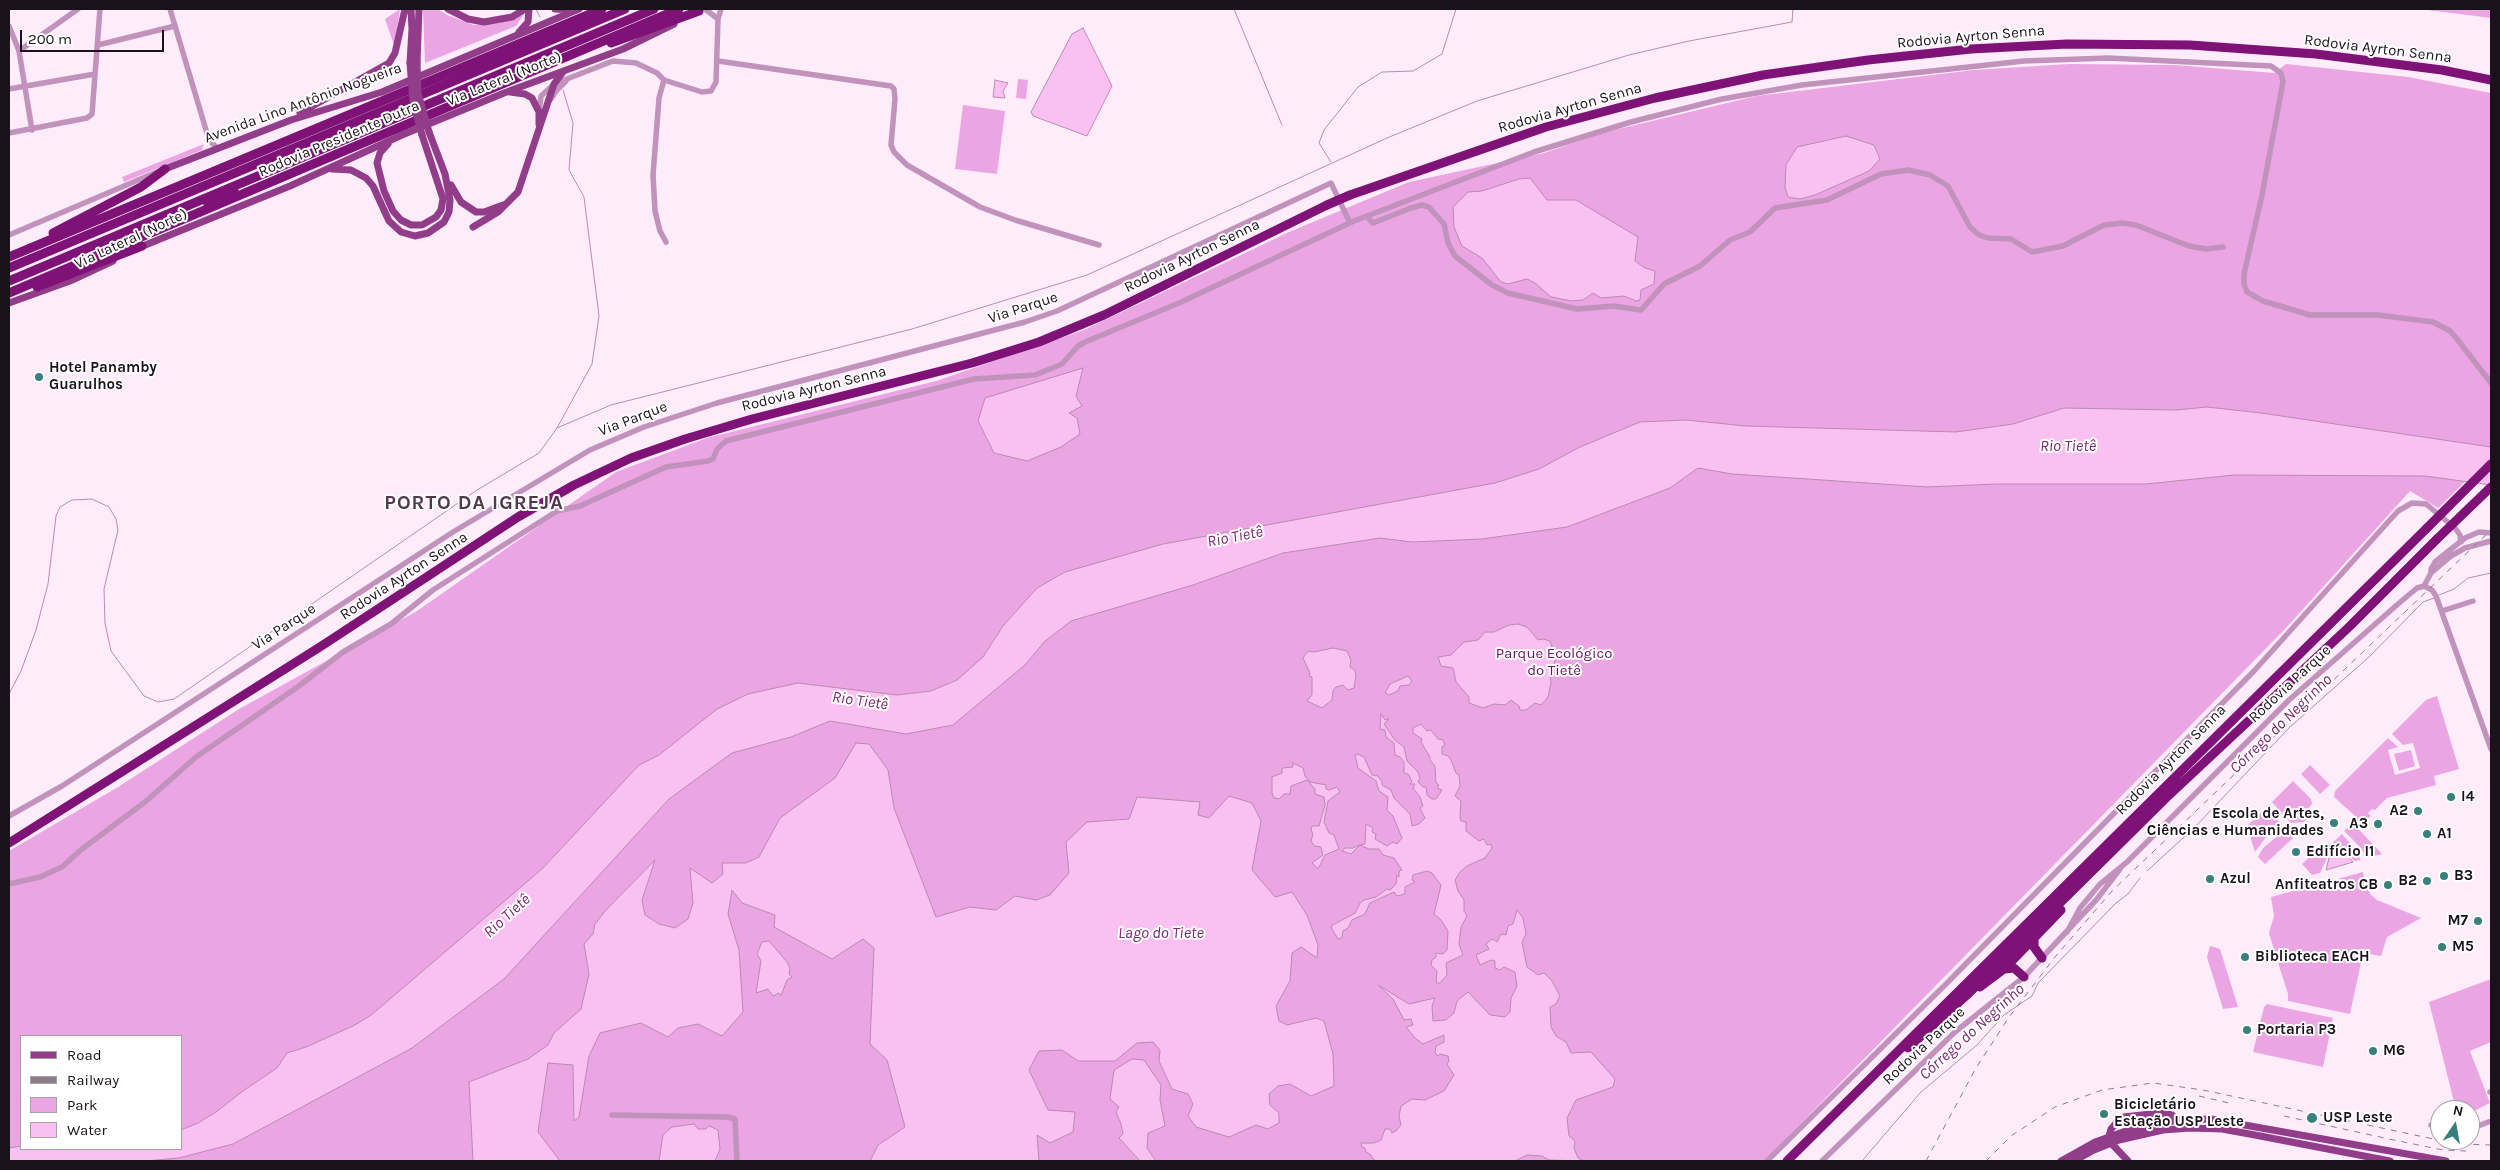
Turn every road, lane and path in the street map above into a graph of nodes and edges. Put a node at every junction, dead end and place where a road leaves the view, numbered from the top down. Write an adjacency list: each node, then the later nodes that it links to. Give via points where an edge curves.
1 (78, 9): 23 (street)
2 (100, 9): 22 (street)
3 (170, 9): 19 (street)
4 (405, 9): 39 (main road, via 395,53 389,63)
5 (411, 9): 26 (main road)
6 (419, 9): 26 (main road)
7 (448, 9): 8 (main road, via 468,19 484,22 512,17)
8 (527, 9): 20 (main road, via 528,22)
9 (554, 9): 10 (main road)
10 (578, 9): 20 (main road, Avenida Lino Antônio Nogueira)
11 (602, 9): 40 (highway, Rodovia Presidente Dutra)
12 (626, 9): 64 (highway, Rodovia Presidente Dutra)
13 (654, 9): 37 (highway, Rodovia Presidente Dutra)
14 (679, 9): 21 (highway, Rodovia Presidente Dutra)
15 (721, 9): 17 (street)
16 (702, 10): 17 (street); 24 (highway); 27 (main road, Via Lateral (Norte), via 623,49)
17 (718, 19): 25 (street)
18 (9, 26): 23 (street)
19 (175, 26): 22 (street); 45 (street)
20 (517, 34): 34 (main road, Avenida Lino Antônio Nogueira)
21 (604, 40): 24 (highway, Rodovia Presidente Dutra); 37 (highway)
22 (98, 45): 28 (street)
23 (19, 51): 33 (street)
24 (561, 60): 62 (highway, Rodovia Presidente Dutra)
25 (718, 61): 30 (street, via 716,82 706,92); 58 (street, via 891,86 895,99 891,145 907,165 980,207)
26 (413, 62): 43 (main road, bridge)
27 (577, 65): 32 (main road, via 560,74); 36 (main road, Via Lateral (Norte))
28 (95, 74): 33 (street); 41 (street, via 92,114 87,118)
29 (574, 76): 30 (street, via 620,60 657,72); 32 (street); 38 (street, via 556,91)
30 (664, 80): 57 (street, via 659,98 653,175 655,211)
31 (2491, 80): 80 (highway, Rodovia Ayrton Senna, bridge, via 2442,70 2316,54 2190,45 2067,44 1971,49 1763,75 1655,98 1546,127 1350,195 1104,315 1039,342 972,363 752,419 631,458 518,517)
32 (554, 84): 38 (main road)
33 (25, 86): 35 (street); 41 (street)
34 (396, 86): 39 (main road, Avenida Lino Antônio Nogueira); 40 (highway, via 391,92)
35 (9, 89)
36 (504, 93): 38 (main road, via 525,94); 44 (main road, Via Lateral (Norte))
37 (438, 98): 47 (highway, Rodovia Presidente Dutra)
38 (543, 110): 52 (main road, via 518,192)
39 (290, 120): 46 (main road, Avenida Lino Antônio Nogueira)
40 (331, 121): 59 (highway, Rodovia Presidente Dutra)
41 (32, 130): 42 (street)
42 (9, 133)
43 (425, 133): 44 (main road, via 442,188 443,204 433,220 417,226 405,222 393,211 378,170 380,153); 51 (main road)
44 (402, 135): 50 (main road, Via Lateral (Norte))
45 (209, 140): 46 (street); 48 (street)
46 (217, 148): 48 (main road, Avenida Lino Antônio Nogueira)
47 (314, 150): 62 (highway, via 296,164 108,246); 65 (highway, Rodovia Presidente Dutra)
48 (206, 152): 49 (main road, Avenida Lino Antônio Nogueira)
49 (166, 169): 56 (street, Avenida Lino Antônio Nogueira); 59 (highway, via 142,187 63,227)
50 (327, 170): 51 (main road, via 351,170 366,178 393,226 415,236 436,229 448,216 450,200); 60 (main road, Via Lateral (Norte))
51 (445, 174): 53 (main road, via 461,202)
52 (510, 202): 53 (main road); 53 (main road, via 473,227)
53 (476, 212)
54 (1367, 217): 55 (street); 61 (street, via 1373,223 1411,208 1429,206 1444,224 1448,243 1456,256 1492,285 1508,294 1577,309 1614,306 1641,310 1664,284 1700,266 1730,240 1750,232 1775,208 1827,200 1881,174 1908,170 1930,175 1948,186 1970,227 1980,235 2011,239 2032,252 2063,246 2104,225 2123,223 2189,246); 68 (street, via 1582,136 1678,108 1756,92 1957,67 2058,59 2142,59 2271,66 2281,73 2283,82 2244,279 2247,292 2263,302 2310,315 2378,315 2433,322 2458,339)
55 (1350, 223): 79 (street, Via Parque, via 1331,183 1056,312 717,403 644,426 590,450 461,526 62,786); 82 (street, via 1179,303 1085,342 1062,364 1043,372 1030,376 974,379 726,441 717,449 713,459 666,467 580,506 551,514 422,598 391,624 343,652 191,761 62,867 40,878)
56 (9, 235)
57 (666, 242)
58 (1099, 245)
59 (36, 246): 63 (highway, Rodovia Presidente Dutra)
60 (142, 246): 66 (highway, via 68,276); 67 (main road, Via Lateral (Norte), via 79,278)
61 (2223, 247)
62 (102, 253): 66 (highway, Rodovia Presidente Dutra)
63 (9, 257)
64 (9, 268)
65 (9, 281)
66 (9, 295)
67 (9, 303)
68 (2491, 383)
69 (2491, 464): 88 (highway, Rodovia Ayrton Senna, bridge, via 1956,992)
70 (2491, 487): 81 (highway, Rodovia Ayrton Senna, bridge)
71 (2491, 534): 73 (street, via 2475,533)
72 (2491, 541): 74 (street, Rodovia Parque, via 2456,552)
73 (2461, 542): 74 (street, via 2435,562); 96 (street, via 2455,528 2426,504 2412,503 2398,510 2254,671)
74 (2431, 573): 75 (street, Rodovia Parque)
75 (2424, 586): 77 (street, via 2432,590); 84 (street, Rodovia Parque, via 2398,604 2289,700 2121,868 2112,873 2085,902 2067,932)
76 (2474, 601): 77 (street)
77 (2442, 610): 78 (street)
78 (2491, 749)
79 (9, 816)
80 (9, 842)
81 (2102, 863): 83 (highway, via 2087,884); 87 (highway, Rodovia Ayrton Senna)
82 (9, 884)
83 (2034, 938): 84 (highway, via 2035,951); 85 (highway)
84 (2042, 958): 86 (street, Rodovia Parque)
85 (2004, 969): 86 (highway, via 2014,968); 87 (highway)
86 (2024, 977): 98 (street, Rodovia Parque, via 1955,1032)
87 (1967, 995): 88 (highway, Rodovia Ayrton Senna)
88 (1873, 1078): 97 (highway, Rodovia Ayrton Senna)
89 (612, 1115): 95 (street, via 734,1119)
90 (2177, 1120): 91 (main road); 92 (main road); 92 (main road, via 2172,1115 2160,1113 2124,1118 2114,1125); 103 (main road, via 2232,1121)
91 (2170, 1129): 93 (main road); 102 (main road, via 2222,1129)
92 (2110, 1140): 93 (main road); 94 (main road); 99 (main road, via 2081,1149); 100 (main road)
93 (2119, 1140): 94 (main road)
94 (2118, 1150): 101 (main road)
95 (737, 1161)
96 (1767, 1161)
97 (1787, 1161)
98 (1822, 1161)
99 (2061, 1161)
100 (2074, 1161)
101 (2128, 1161)
102 (2390, 1161)
103 (2446, 1161)

